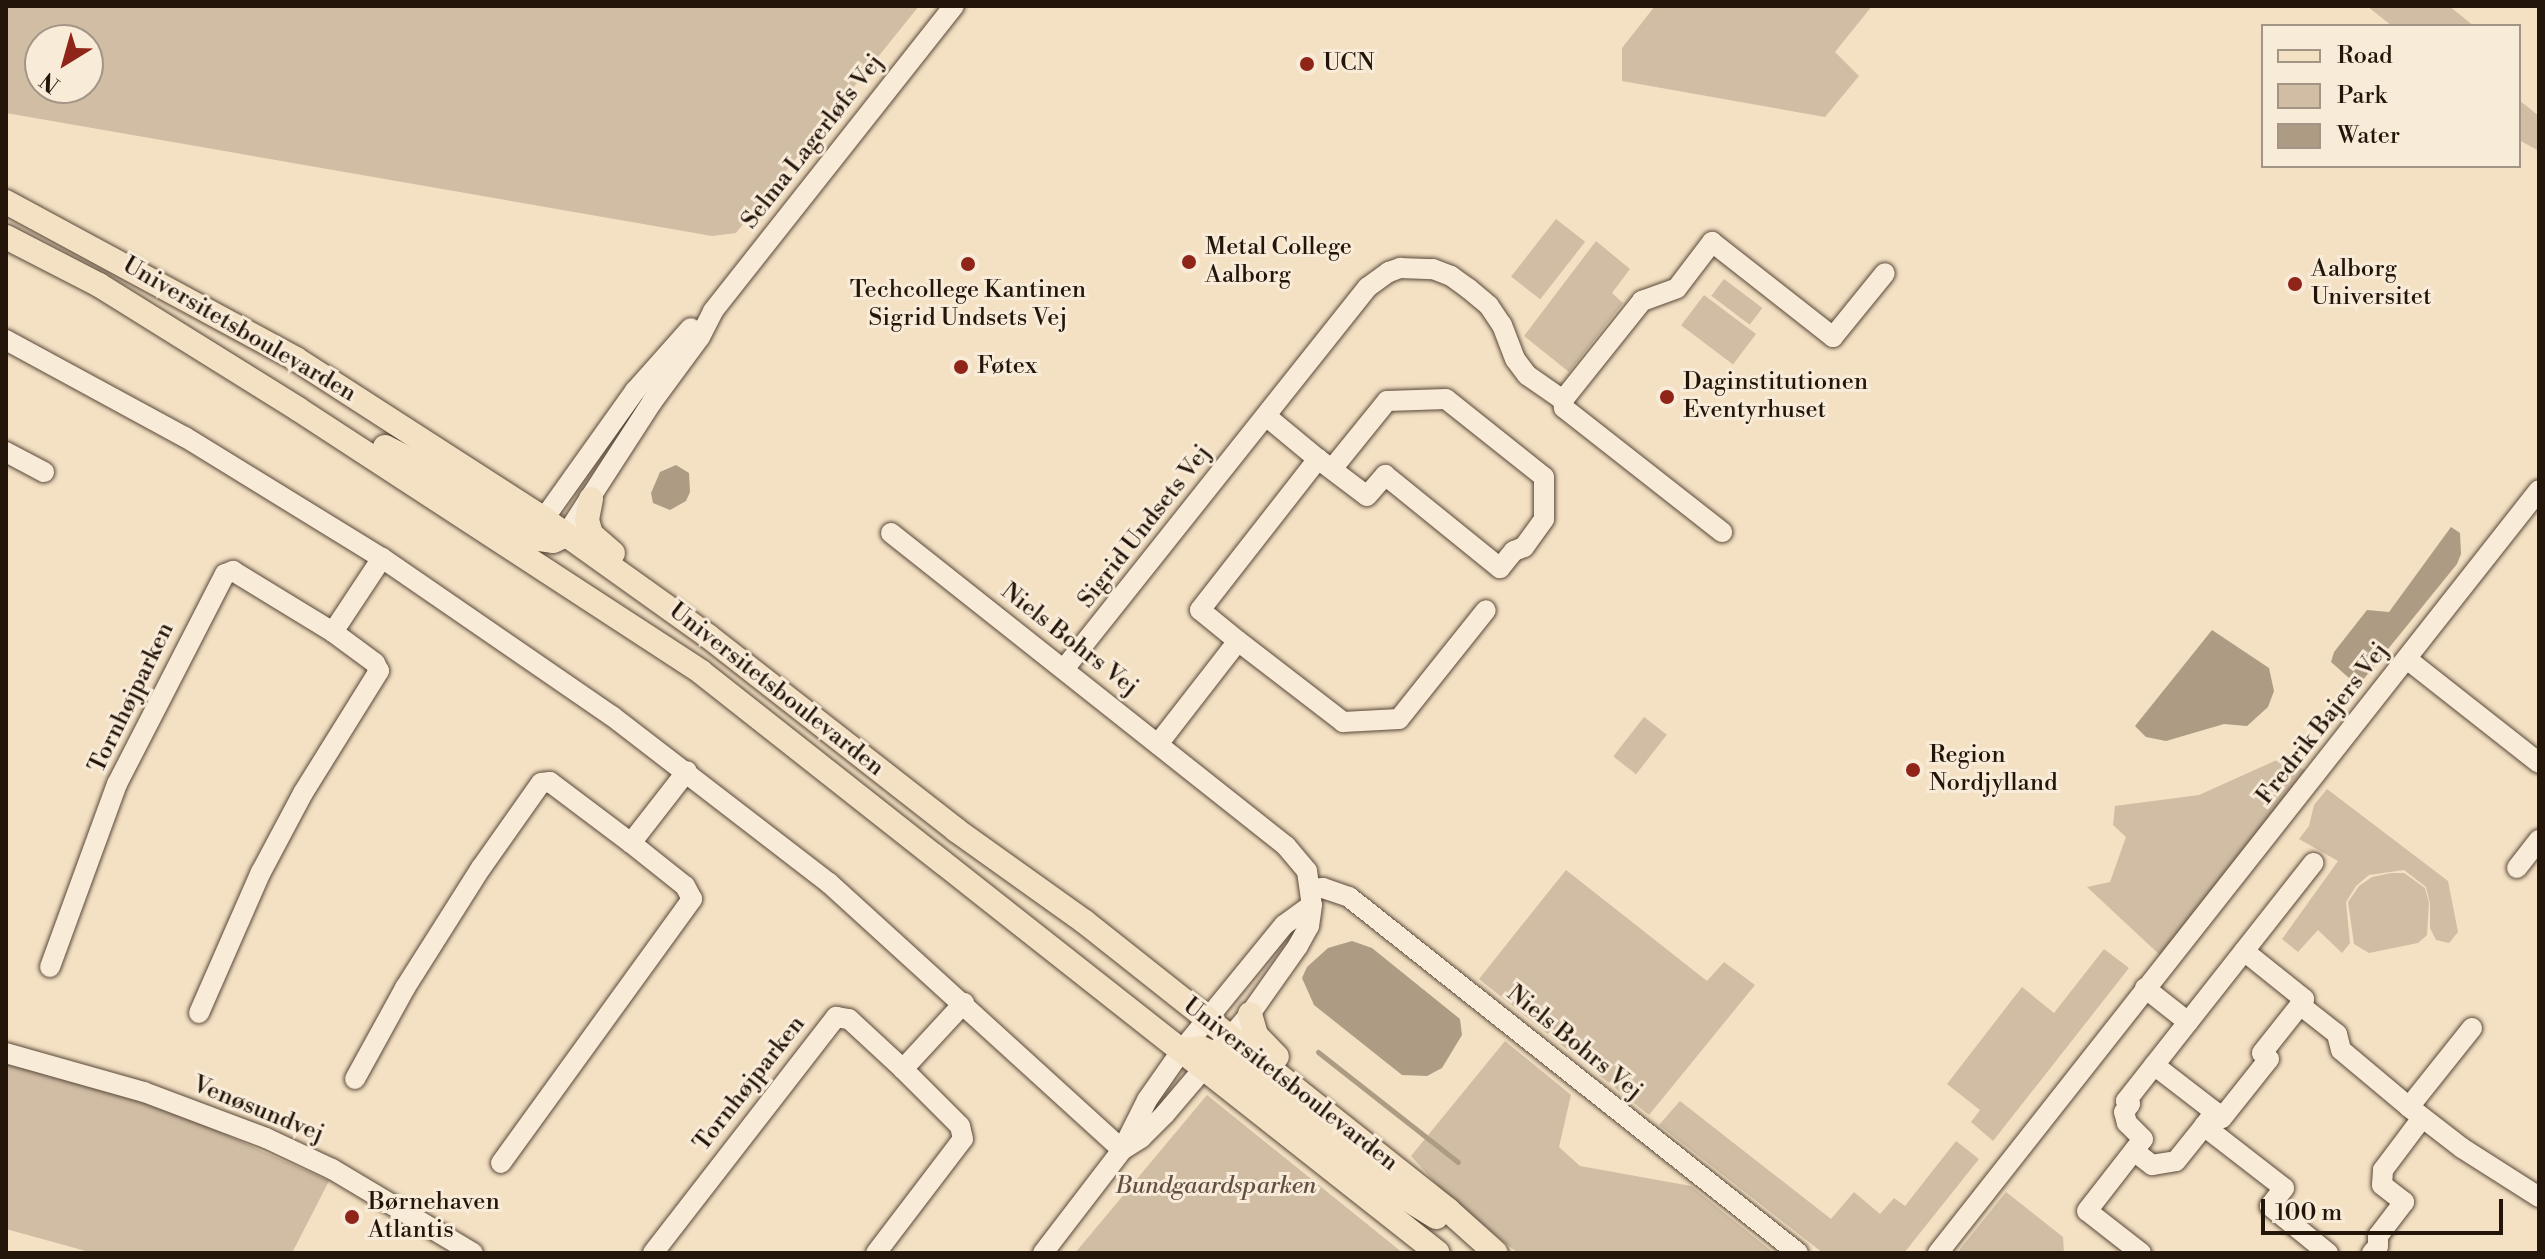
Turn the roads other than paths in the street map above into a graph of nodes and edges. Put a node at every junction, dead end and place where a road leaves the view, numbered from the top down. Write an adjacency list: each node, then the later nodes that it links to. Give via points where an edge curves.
1 (954, 6): 5 (street, Selma Lagerløfs Vej)
2 (6, 202): 15 (main road, Universitetsboulevarden, via 296,359)
3 (6, 237): 8 (main road, Universitetsboulevarden, via 99,285)
4 (1885, 273): 7 (street, via 1833,337 1712,242 1677,288 1642,301)
5 (713, 311): 14 (street, Selma Lagerløfs Vej); 15 (street, Selma Lagerløfs Vej, via 635,391)
6 (6, 340): 19 (street, via 185,437)
7 (1563, 400): 9 (street, Sigrid Undsets Vej, via 1527,375 1502,325 1469,289 1442,272 1400,268 1368,287); 16 (street, Sigrid Undsets Vej, via 1564,408)
8 (298, 409): 15 (main road, via 325,417); 20 (main road, Universitetsboulevarden)
9 (1266, 416): 11 (street); 25 (street, Sigrid Undsets Vej)
10 (6, 452): 12 (street)
11 (1325, 464): 11 (street, via 1387,401 1446,399 1544,477 1544,519 1500,568 1385,475 1367,496); 23 (street, via 1200,610)
12 (44, 472)
13 (2539, 490): 24 (street, Fredrik Bajers Vej)
14 (591, 499): 18 (street, Selma Lagerløfs Vej); 29 (main road, via 589,527 599,543 916,781)
15 (538, 527): 18 (main road, Universitetsboulevarden); 20 (street, via 531,549)
16 (1722, 532)
17 (891, 533): 25 (street, Niels Bohrs Vej)
18 (566, 535): 29 (main road, Universitetsboulevarden, via 708,636)
19 (382, 558): 22 (street); 28 (street)
20 (540, 566): 44 (main road, Universitetsboulevarden, via 701,672)
21 (1486, 610): 23 (street, via 1399,719 1343,722)
22 (333, 632): 36 (street, Tornhøjparken, via 233,571 225,574 117,784); 40 (street, Tornhøjparken, via 379,671 261,872)
23 (1238, 641): 26 (street)
24 (2407, 659): 27 (street); 37 (street, Fredrik Bajers Vej)
25 (1064, 669): 26 (street, Niels Bohrs Vej)
26 (1158, 744): 34 (street, Niels Bohrs Vej, via 1299,857)
27 (2539, 763)
28 (687, 771): 31 (street); 38 (street, via 829,883)
29 (956, 830): 44 (main road, Universitetsboulevarden, via 1085,922)
30 (2539, 840): 33 (street)
31 (631, 843): 49 (street, via 550,782 541,783 421,963); 54 (street, via 685,886 692,899)
32 (2313, 863): 35 (street)
33 (2517, 868)
34 (1312, 897): 41 (street, via 1309,926); 44 (street); 63 (street, Niels Bohrs Vej, via 1323,888 1349,897)
35 (2244, 951): 39 (street, via 2304,999); 42 (street)
36 (50, 967)
37 (2145, 988): 42 (street); 64 (street, Fredrik Bajers Vej)
38 (964, 1003): 48 (street); 52 (street)
39 (2300, 1005): 50 (street, via 2337,1034 2341,1050); 51 (street, via 2262,1053 2269,1059 2222,1118)
40 (199, 1013)
41 (1250, 1014): 45 (street); 56 (main road, via 1264,1047 1413,1165)
42 (2188, 1022): 47 (street)
43 (2472, 1028): 50 (street)
44 (1194, 1036): 45 (main road, Universitetsboulevarden); 45 (main road, Universitetsboulevarden); 52 (street, via 1147,1100)
45 (1216, 1052): 52 (street, via 1165,1114); 56 (main road, Universitetsboulevarden); 61 (main road, Universitetsboulevarden); 62 (main road, via 1386,1186)
46 (6, 1053): 57 (street, Venøsundvej, via 144,1092 266,1138 332,1169)
47 (2154, 1065): 51 (street); 53 (street, via 2126,1101 2127,1123 2143,1137)
48 (903, 1069): 58 (street, Tornhøjparken, via 849,1019 836,1017); 59 (street, Tornhøjparken, via 960,1126 963,1139)
49 (355, 1079)
50 (2416, 1112): 55 (street); 67 (street, via 2383,1170 2382,1185 2404,1202)
51 (2209, 1119): 53 (street, via 2176,1161 2152,1165); 66 (street, via 2284,1188 2270,1206)
52 (1122, 1150): 60 (street)
53 (2134, 1151): 65 (street, via 2087,1211)
54 (501, 1163)
55 (2539, 1197)
56 (1448, 1210): 62 (main road, Universitetsboulevarden)
57 (473, 1253)
58 (653, 1253)
59 (876, 1253)
60 (1043, 1253)
61 (1438, 1253)
62 (1493, 1253)
63 (1798, 1253)
64 (1938, 1253)
65 (2141, 1253)
66 (2328, 1253)
67 (2372, 1253)

